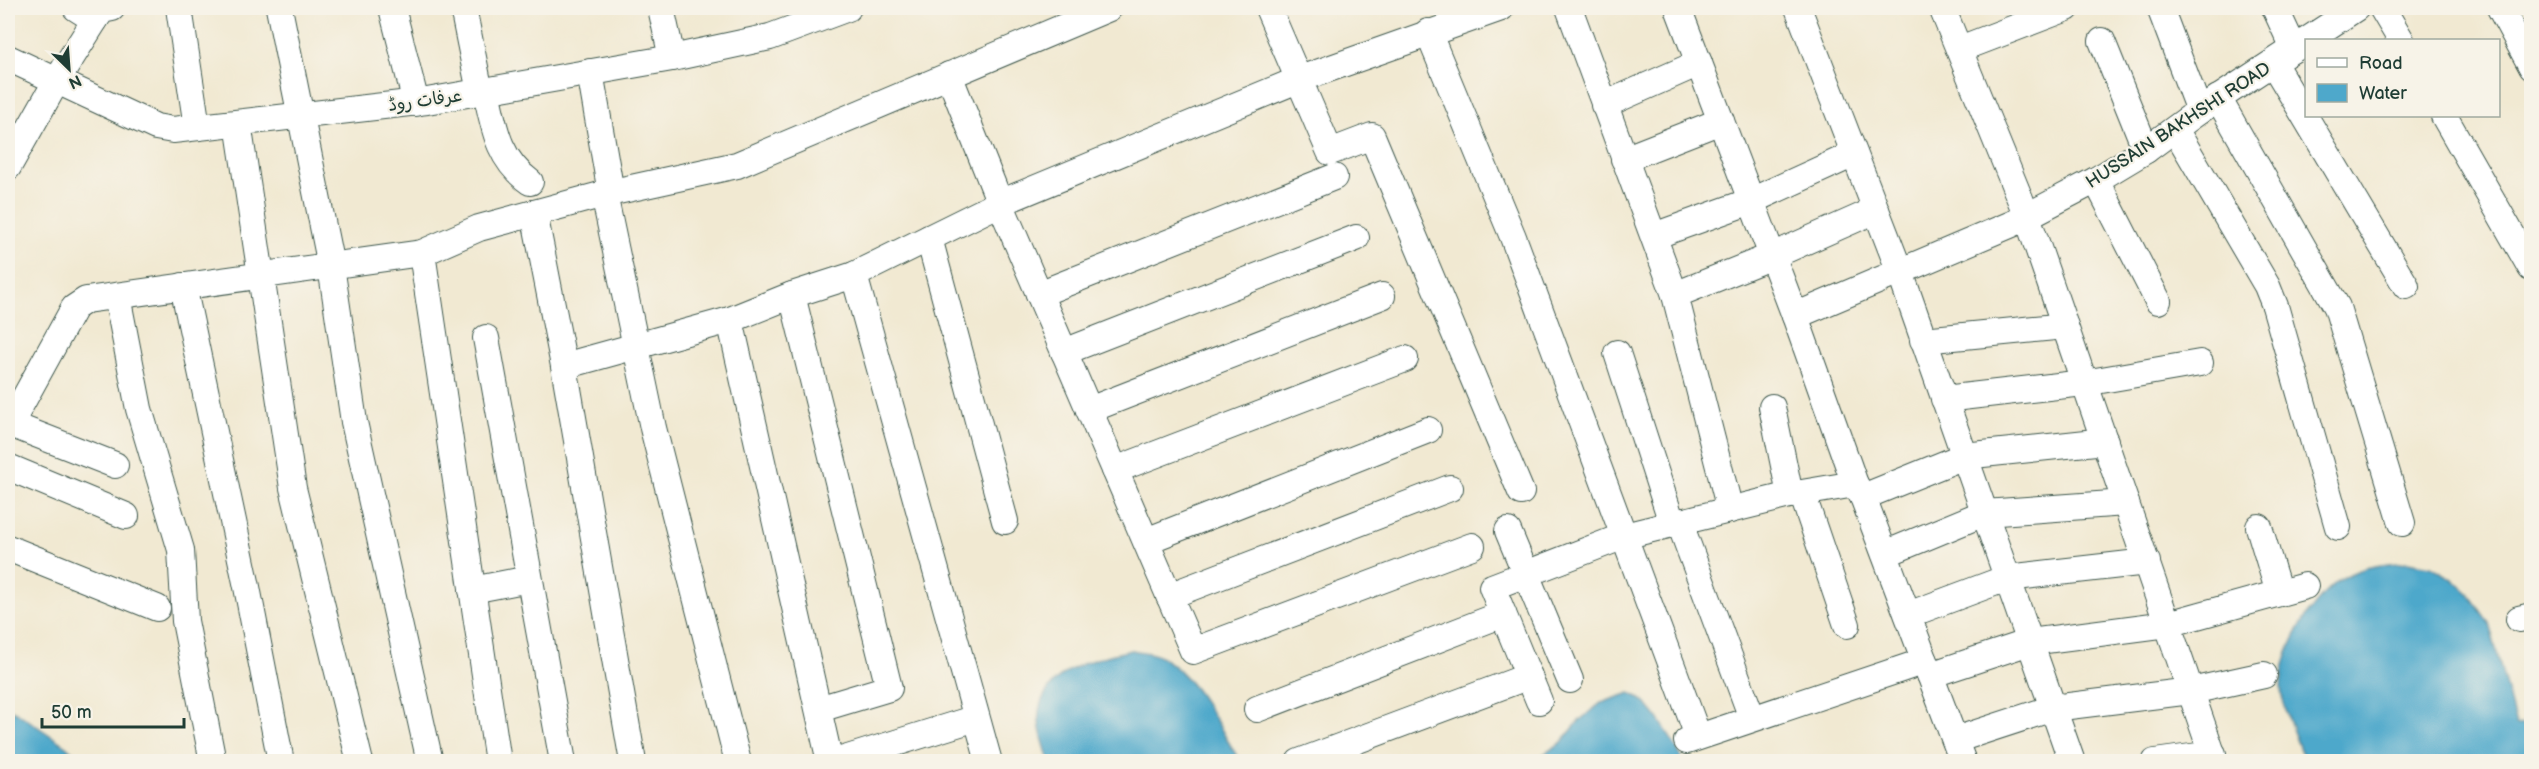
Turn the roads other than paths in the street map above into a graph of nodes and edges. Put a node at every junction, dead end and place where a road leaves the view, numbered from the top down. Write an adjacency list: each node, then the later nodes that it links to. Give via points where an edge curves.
1 (179, 8): 47 (street)
2 (279, 8): 41 (street)
3 (392, 8): 38 (street)
4 (463, 8): 37 (street)
5 (661, 8): 29 (street)
6 (848, 8): 29 (street, عرفات روڈ, via 770,38)
7 (1109, 8): 34 (street)
8 (1268, 8): 35 (street)
9 (1501, 8): 21 (street)
10 (1569, 8): 39 (street)
11 (1678, 8): 30 (street)
12 (1798, 8): 51 (street)
13 (1942, 8): 26 (street)
14 (2067, 8): 26 (street)
15 (2160, 8): 40 (street)
16 (2275, 8): 27 (street)
17 (2356, 8): 22 (street, HUSSAIN BAKHSHI ROAD)
18 (2382, 8): 23 (street)
19 (2500, 8): 32 (street)
20 (94, 12): 36 (street)
21 (1428, 33): 35 (street); 117 (street, via 1513,237)
22 (2309, 39)
23 (2400, 39)
24 (2102, 41): 50 (street)
25 (2305, 42): 27 (street, HUSSAIN BAKHSHI ROAD)
26 (1960, 49): 62 (street)
27 (2294, 49): 31 (street, HUSSAIN BAKHSHI ROAD)
28 (8, 58): 36 (street, عرفات روڈ)
29 (672, 58): 33 (street, عرفات روڈ)
30 (1699, 63): 39 (street); 45 (street)
31 (2273, 63): 40 (street, HUSSAIN BAKHSHI ROAD); 43 (street)
32 (2532, 67)
33 (590, 72): 37 (street, عرفات روڈ); 57 (street)
34 (949, 75): 57 (street, via 737,165); 59 (street)
35 (1300, 79): 59 (street); 105 (street, via 1330,152 1372,136)
36 (56, 82): 47 (street, عرفات روڈ, via 156,127); 49 (street)
37 (483, 91): 38 (street, عرفات روڈ); 56 (street, via 505,157 515,172)
38 (416, 103): 41 (street, عرفات روڈ)
39 (1604, 105): 52 (street)
40 (2209, 105): 48 (street, HUSSAIN BAKHSHI ROAD); 113 (street, via 2337,307)
41 (300, 116): 46 (street, عرفات روڈ); 68 (street)
42 (2305, 117): 74 (street)
43 (2305, 117)
44 (2445, 117): 69 (street)
45 (1721, 121): 52 (street); 58 (street)
46 (238, 123): 47 (street, عرفات روڈ); 72 (street)
47 (197, 128)
48 (2175, 129): 50 (street, HUSSAIN BAKHSHI ROAD); 115 (street, via 2275,306)
49 (16, 131): 53 (street)
50 (2146, 150): 55 (street, HUSSAIN BAKHSHI ROAD)
51 (1854, 154): 58 (street); 60 (street)
52 (1624, 159): 63 (street)
53 (8, 167)
54 (1334, 177): 75 (street)
55 (2096, 180): 62 (street, HUSSAIN BAKHSHI ROAD); 80 (street)
56 (530, 182)
57 (608, 193): 61 (street); 86 (street)
58 (1751, 201): 63 (street); 67 (street)
59 (1000, 203): 64 (street); 75 (street)
60 (1876, 210): 67 (street); 70 (street)
61 (534, 213): 66 (street, via 479,228); 91 (street)
62 (2027, 216): 70 (street, HUSSAIN BAKHSHI ROAD); 83 (street)
63 (1654, 236): 77 (street)
64 (929, 238): 71 (street); 111 (street)
65 (1356, 238): 87 (street)
66 (422, 253): 68 (street); 127 (street)
67 (1772, 256): 77 (street); 81 (street)
68 (331, 266): 72 (street); 152 (street, via 354,422)
69 (2531, 268)
70 (1899, 272): 81 (street, HUSSAIN BAKHSHI ROAD); 85 (street)
71 (854, 275): 76 (street); 145 (street)
72 (260, 276): 73 (street); 151 (street, via 293,488)
73 (183, 286): 78 (street); 150 (street)
74 (2406, 286)
75 (1039, 294): 87 (street)
76 (792, 295): 82 (street); 143 (street, via 889,688)
77 (1675, 295): 108 (street)
78 (117, 296): 96 (street, via 86,300 74,308); 149 (street, via 139,409 181,550 185,621)
79 (1382, 296): 95 (street)
80 (2158, 301)
81 (1795, 316): 104 (street)
82 (730, 320): 86 (street); 143 (street)
83 (2065, 326): 85 (street); 92 (street)
84 (486, 338): 125 (street)
85 (1923, 340): 93 (street)
86 (637, 344): 91 (street); 156 (street, via 653,428)
87 (1064, 352): 95 (street)
88 (1617, 353): 112 (street)
89 (1405, 359): 102 (street)
90 (2200, 363): 92 (street)
91 (564, 366): 155 (street)
92 (2084, 382): 93 (street); 98 (street)
93 (1944, 399): 99 (street)
94 (1772, 407): 106 (street)
95 (1089, 410): 102 (street)
96 (9, 426): 100 (street)
97 (1428, 430): 118 (street)
98 (2104, 441): 99 (street); 107 (street)
99 (1964, 456): 104 (street); 109 (street)
100 (115, 465)
101 (8, 467): 110 (street)
102 (1115, 470): 118 (street)
103 (1450, 488): 129 (street)
104 (1859, 490): 106 (street); 121 (street)
105 (1521, 492)
106 (1796, 494): 108 (street); 134 (street)
107 (2126, 503): 109 (street); 122 (street)
108 (1730, 510): 112 (street)
109 (1984, 513): 121 (street); 124 (street)
110 (126, 516)
111 (1005, 521)
112 (1676, 522): 117 (street); 146 (street)
113 (2402, 523)
114 (2259, 527): 128 (street)
115 (2338, 527)
116 (1508, 531): 123 (street)
117 (1624, 536): 123 (street); 146 (street, via 1692,738)
118 (1146, 541): 129 (street)
119 (1472, 546): 129 (street, via 1193,651)
120 (8, 548): 130 (street)
121 (1885, 554): 132 (street)
122 (2147, 562): 124 (street); 133 (street)
123 (1526, 574): 131 (street, via 1492,587); 139 (street)
124 (2007, 578): 132 (street); 135 (street)
125 (529, 579): 127 (street); 154 (street)
126 (2305, 586): 128 (street)
127 (472, 590): 153 (street)
128 (2279, 592): 133 (street)
129 (1169, 596)
130 (157, 608)
131 (1503, 614): 138 (street); 144 (street)
132 (1908, 615): 136 (street)
133 (2168, 624): 135 (street); 140 (street)
134 (1847, 625)
135 (2030, 642): 136 (street); 142 (street)
136 (1928, 668): 146 (street); 147 (street)
137 (2264, 675): 140 (street)
138 (1529, 676): 141 (street); 159 (street)
139 (1570, 680)
140 (2192, 691): 142 (street); 148 (street)
141 (1539, 701)
142 (2053, 708): 147 (street); 160 (street)
143 (819, 709): 157 (street)
144 (1257, 709)
145 (976, 717): 157 (street); 158 (street)
146 (1752, 718)
147 (1959, 751)
148 (2214, 758): 161 (street)
149 (213, 762)
150 (281, 762)
151 (360, 762)
152 (430, 762)
153 (498, 762)
154 (563, 762)
155 (633, 762)
156 (738, 762)
157 (833, 762)
158 (989, 762)
159 (1299, 762)
160 (2072, 762)
161 (2155, 762)

